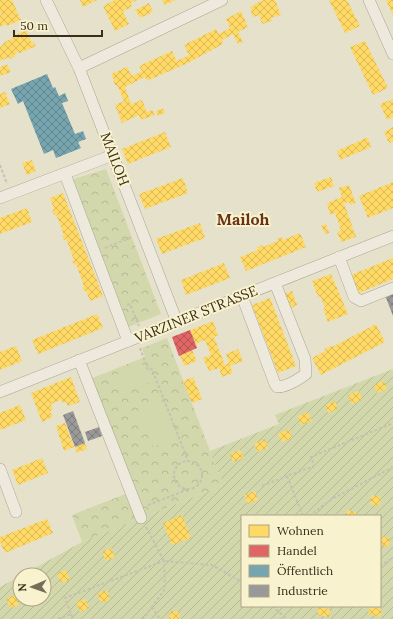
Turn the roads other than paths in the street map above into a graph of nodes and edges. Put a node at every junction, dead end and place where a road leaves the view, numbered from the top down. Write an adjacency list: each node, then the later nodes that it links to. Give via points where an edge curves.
1 (46, 0): 5 (street, MAILOH)
2 (222, 0): 5 (street)
3 (369, 0): 4 (street)
4 (393, 53)
5 (79, 68): 6 (street, MAILOH)
6 (113, 155): 7 (street); 14 (street, MAILOH)
7 (65, 174): 8 (street); 15 (street)
8 (0, 198)
9 (393, 236): 10 (street, VARZINER STRASSE)
10 (339, 257): 11 (street, VARZINER STRASSE); 12 (street, via 354,297 361,301)
11 (275, 283): 13 (street, VARZINER STRASSE); 13 (street, via 306,366 306,374 281,387 275,384)
12 (393, 288)
13 (242, 296): 14 (street, VARZINER STRASSE)
14 (177, 322): 15 (street, VARZINER STRASSE)
15 (132, 339): 16 (street, VARZINER STRASSE)
16 (79, 360): 17 (street, VARZINER STRASSE); 20 (street)
17 (0, 392)
18 (0, 469): 19 (street)
19 (16, 512)
20 (140, 514)

